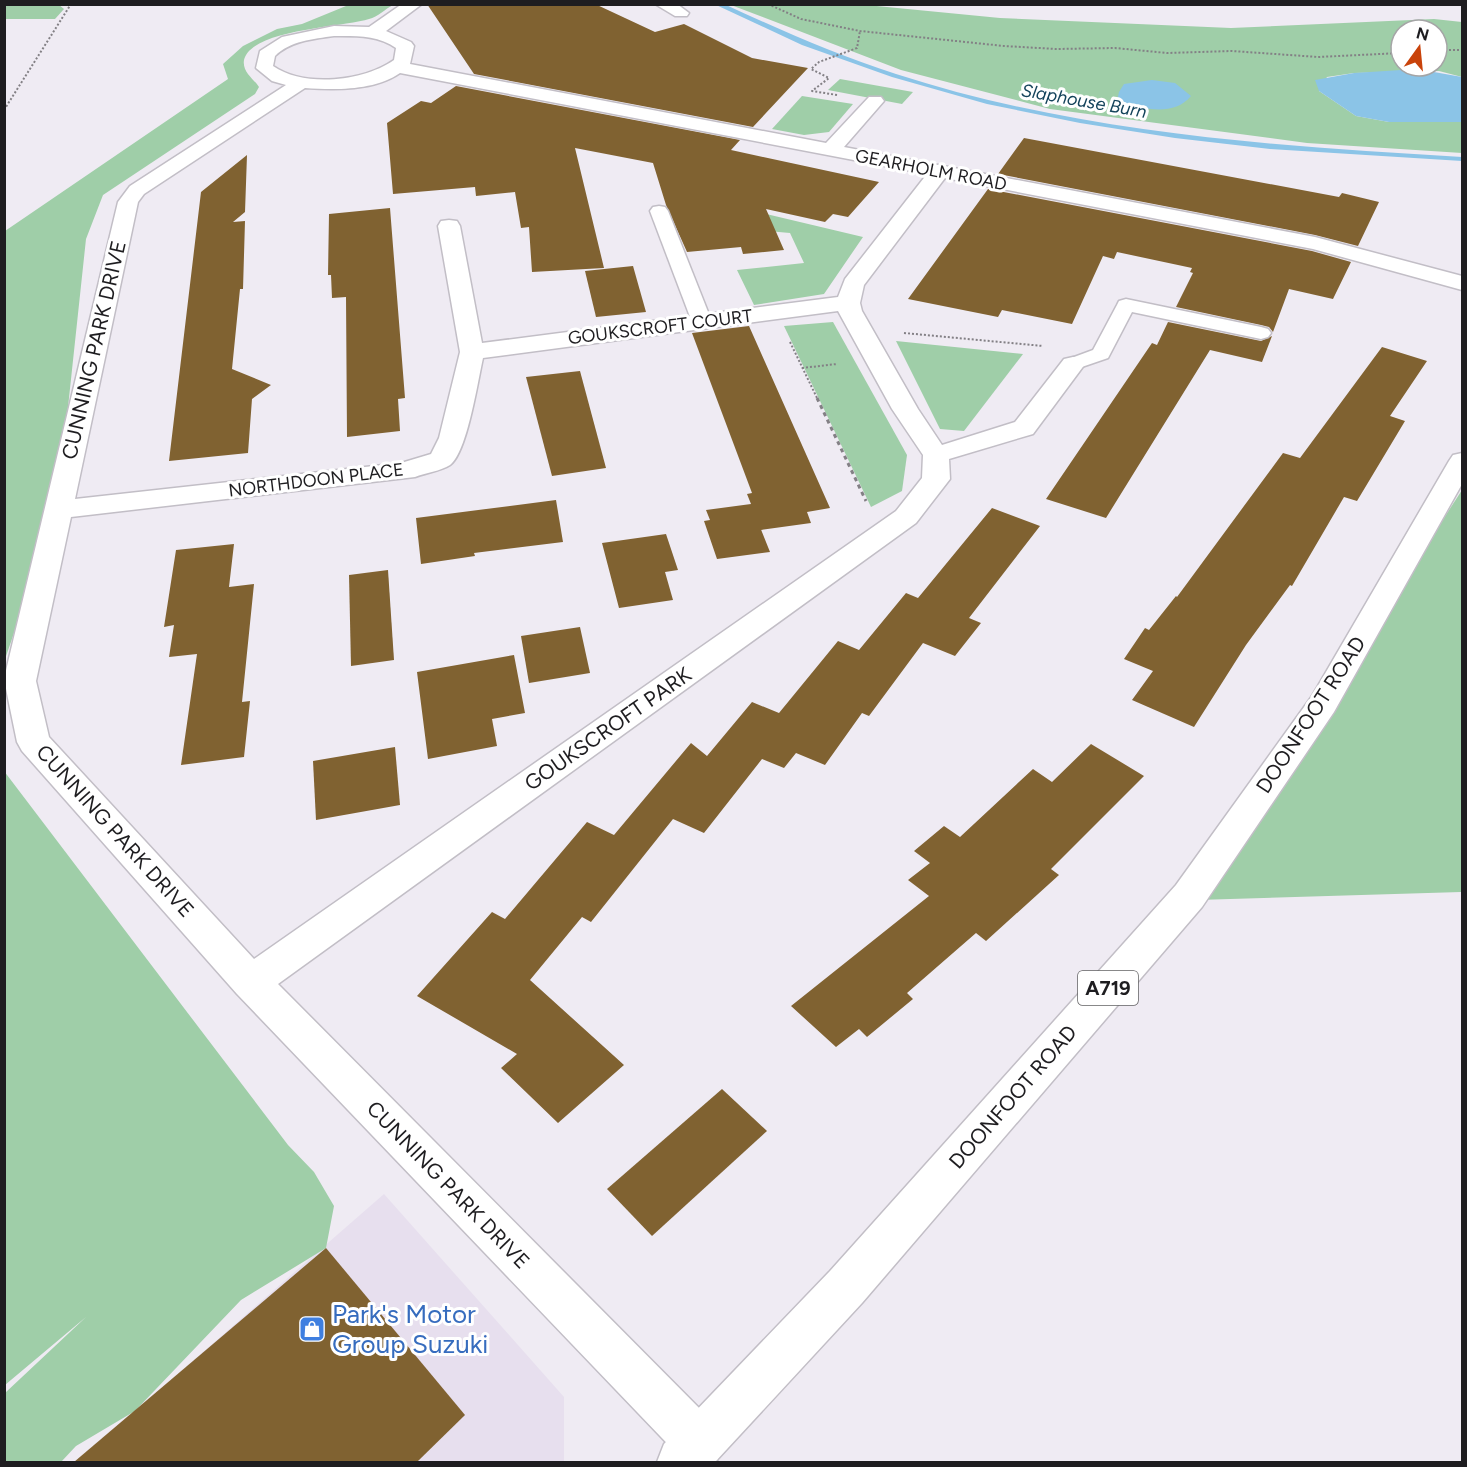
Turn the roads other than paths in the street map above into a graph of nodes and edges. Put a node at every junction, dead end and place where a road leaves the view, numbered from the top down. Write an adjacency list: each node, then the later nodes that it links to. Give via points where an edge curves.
1 (414, 4): 4 (street)
2 (663, 4): 3 (street)
3 (681, 13)
4 (373, 32): 5 (street, via 405,46 408,52); 6 (street, via 314,34 269,52 263,60 270,75)
5 (398, 67): 6 (street, via 355,82); 8 (street, GEARHOLM ROAD)
6 (300, 84): 20 (street, CUNNING PARK DRIVE, via 137,190 128,202)
7 (875, 101): 8 (street)
8 (831, 150): 9 (street, GEARHOLM ROAD)
9 (939, 172): 12 (street, GEARHOLM ROAD, via 1315,243); 13 (street, via 853,284)
10 (658, 211): 14 (lane)
11 (448, 226): 16 (street, NORTHDOON PLACE)
12 (1462, 284)
13 (849, 303): 14 (street, GOUKSCROFT COURT); 18 (street, via 905,409)
14 (702, 322): 16 (street, GOUKSCROFT COURT)
15 (1261, 333): 17 (lane, via 1126,305 1101,354)
16 (472, 352): 20 (street, NORTHDOON PLACE, via 452,438 441,459 405,471)
17 (1073, 364): 18 (street, via 1024,428)
18 (936, 455): 21 (street, GOUKSCROFT PARK, via 936,479 906,517)
19 (1462, 461): 22 (street, DOONFOOT ROAD / A719, via 1323,704 1189,896 846,1287)
20 (57, 510): 21 (street, CUNNING PARK DRIVE, via 20,681 34,742)
21 (251, 982): 22 (street, CUNNING PARK DRIVE)
22 (691, 1453)

